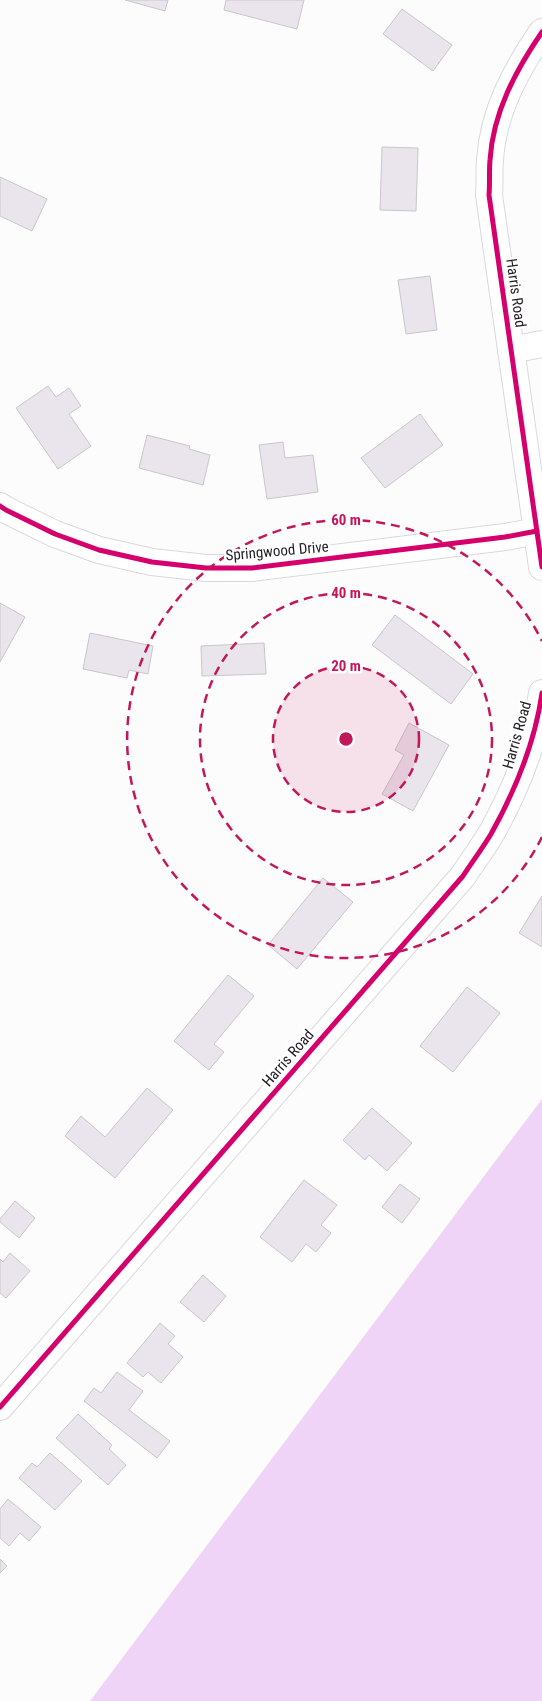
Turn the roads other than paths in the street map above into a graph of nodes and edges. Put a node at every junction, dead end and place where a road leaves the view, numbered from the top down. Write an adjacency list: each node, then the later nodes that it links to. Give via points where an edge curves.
1 (542, 32): 3 (street, Harris Road, via 510,85 496,123 490,159 490,195)
2 (542, 344): 3 (street)
3 (511, 350): 5 (street, Harris Road)
4 (0, 506): 5 (street, Springwood Drive, via 55,534 99,550 152,562 206,568 252,568 505,537)
5 (537, 530): 6 (street, Harris Road)
6 (542, 567)
7 (542, 693): 8 (street, Harris Road, via 530,744 513,790 490,835 463,876)
8 (0, 1407)

